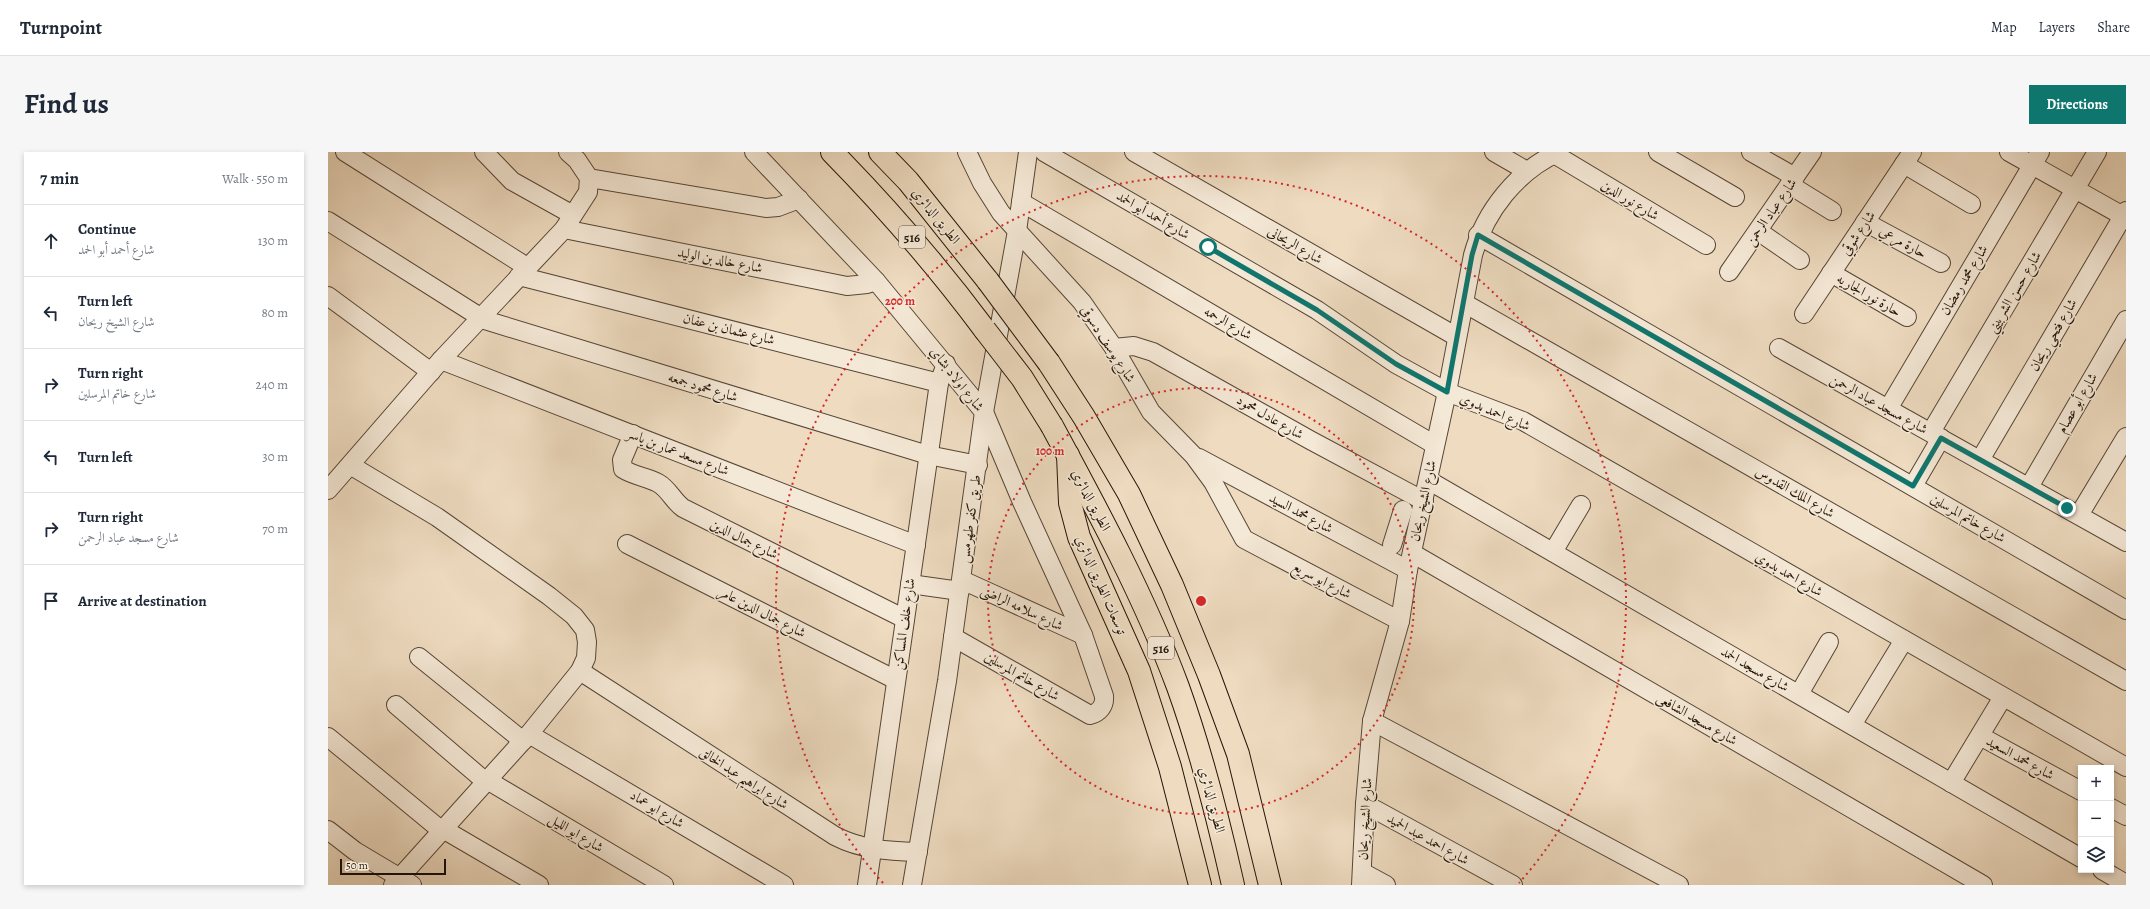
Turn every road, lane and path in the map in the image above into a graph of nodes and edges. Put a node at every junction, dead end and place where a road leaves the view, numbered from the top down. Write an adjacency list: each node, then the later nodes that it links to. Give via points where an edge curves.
1 (345, 152): 39 (street, شارع عثمان بن عفان)
2 (484, 152): 31 (street, شارع خالد بن الوليد, via 512,181)
3 (568, 152): 21 (street)
4 (754, 152): 25 (street, شارع اولاد بشاي)
5 (832, 152): 63 (main road, الطريق الدائري / 516, bridge, via 908,232 948,280 1019,374)
6 (880, 152): 117 (main road, الطريق الدائري / 516, bridge, via 908,181 1049,363 1129,494 1172,585 1238,754)
7 (1028, 152): 26 (street, طريق كفر طهرمس)
8 (1044, 152): 55 (street, شارع أحمد أبو الحمد, via 1317,310 1378,353)
9 (1134, 152): 49 (street, شارع الريحانى)
10 (1494, 152): 20 (street)
11 (1658, 152): 24 (street)
12 (1751, 152): 22 (street)
13 (1812, 152): 22 (street, شارع عباد الرحمن)
14 (2009, 152): 19 (street)
15 (2097, 152): 23 (street, شارع حسن الشربيني)
16 (1556, 153): 20 (street, شارع الشيخ ريحان); 36 (street, شارع نور الدين)
17 (973, 157): 33 (street, شارع يوسف دسوقي, via 991,198)
18 (1908, 158): 27 (street); 32 (street, شارع شوقي)
19 (2036, 158): 23 (street); 56 (street, شارع محمد رمضان)
20 (1527, 171): 35 (street, شارع الشيخ ريحان, via 1508,191)
21 (589, 178): 25 (street, via 766,208 778,207); 31 (street, via 588,192)
22 (1792, 180): 28 (street); 34 (street, شارع عباد الرحمن)
23 (2075, 189): 29 (street); 59 (street, شارع حسن الشربيني)
24 (1735, 197)
25 (799, 199): 42 (street, شارع اولاد بشاي)
26 (1021, 202): 33 (street, طريق كفر طهرمس); 61 (street, شارع الرحمه)
27 (1971, 204)
28 (1832, 211)
29 (2124, 214): 65 (street, شارع فتحي ريحان)
30 (328, 221): 47 (street, شارع محمود جمعه)
31 (568, 222): 39 (street); 42 (street, شارع خالد بن الوليد, via 847,286)
32 (1865, 222): 38 (street, حارة مرعي); 41 (street, شارع شوقي)
33 (1017, 231): 50 (street, شارع يوسف دسوقي, via 1082,302); 57 (street, طريق كفر طهرمس)
34 (1758, 231): 37 (street); 40 (street, شارع عباد الرحمن)
35 (1478, 235): 44 (street, شارع الشيخ ريحان); 69 (street, شارع خاتم المرسلين)
36 (1706, 245)
37 (1800, 260)
38 (1941, 263)
39 (523, 272): 47 (street); 54 (street, شارع عثمان بن عفان)
40 (1729, 272)
41 (1831, 273): 45 (street, شارع شوقي); 46 (street, حارة نور الجاريه)
42 (876, 281): 52 (street, شارع اولاد بشاي)
43 (328, 296): 53 (street, شارع مسعد عمار بن ياسر)
44 (1464, 303): 49 (street, شارع الشيخ ريحان); 94 (street, شارع الملك القدوس)
45 (1804, 314)
46 (1907, 317)
47 (479, 318): 53 (street); 62 (street, شارع محمود جمعه)
48 (2126, 320): 70 (street, شارع أبو عصام)
49 (1457, 337): 55 (street, شارع الشيخ ريحان)
50 (1114, 348): 64 (street, شارع يوسف دسوقي, via 1151,412); 72 (street, شارع عادل محمود, via 1134,346 1153,352)
51 (1778, 348): 56 (street, شارع مسجد عباد الرحمن)
52 (946, 364): 54 (street, شارع خلف المساكن); 57 (street, شارع اولاد بشاي)
53 (436, 366): 58 (street, شارع مسعد عمار بن ياسر); 66 (street)
54 (939, 383): 62 (street, شارع خلف المساكن)
55 (1447, 392): 61 (street, شارع الشيخ ريحان); 89 (street, شارع احمد بدوي, via 1523,421)
56 (1888, 409): 59 (street, شارع مسجد عباد الرحمن)
57 (984, 412): 67 (street, طريق كفر طهرمس); 87 (street, شارع اولاد بشاي)
58 (633, 434): 79 (street, شارع مسعد عمار بن ياسر); 85 (street, شارع جمال الدين, via 622,460 623,469 658,483 683,508)
59 (1936, 435): 65 (street, شارع مسجد عباد الرحمن); 69 (street, شارع حسن الشربيني)
60 (2126, 437): 75 (street)
61 (1435, 445): 68 (street, شارع الشيخ ريحان)
62 (928, 455): 67 (street, شارع محمود جمعه); 79 (street, شارع خلف المساكن)
63 (1068, 455): 126 (main road, توسعات الطريق الدائري, via 1070,503 1079,538 1139,671 1180,803); 127 (main road, الطريق الدائري / 516, via 1141,598 1177,687 1197,744)
64 (1194, 456): 76 (street, شارع يوسف دسوقي, via 1222,496); 81 (street, شارع محمد السيد)
65 (1980, 460): 70 (street, شارع مسجد عباد الرحمن)
66 (350, 465): 71 (street); 92 (street, via 437,517 574,616 584,630 587,642 586,658)
67 (978, 465): 83 (street, طريق كفر طهرمس)
68 (1428, 480): 72 (street, شارع الشيخ ريحان); 80 (street, شارع مسجد الحمد)
69 (1913, 486): 84 (street, شارع خاتم المرسلين)
70 (2028, 487): 75 (street, شارع مسجد عباد الرحمن)
71 (328, 490)
72 (1424, 500): 81 (street, شارع الشيخ ريحان)
73 (1581, 506): 80 (street)
74 (1403, 510): 81 (street, via 1394,540)
75 (2079, 515): 77 (street, شارع مسجد عباد الرحمن)
76 (1244, 539): 86 (street, شارع ابو سريع)
77 (2126, 542)
78 (627, 544): 93 (street, شارع جمال الدين عامر)
79 (916, 545): 82 (street, شارع خلف المساكن)
80 (1553, 552): 95 (street, شارع مسجد الحمد)
81 (1412, 555): 86 (street, شارع الشيخ ريحان); 132 (street, شارع مسجد الشافعى)
82 (910, 584): 83 (street, شارع سلامه الراضى); 85 (street, شارع خلف المساكن)
83 (961, 585): 87 (street, شارع سلامه الراضى); 88 (street, طريق كفر طهرمس)
84 (2126, 610)
85 (905, 619): 93 (street, شارع خلف المساكن)
86 (1400, 621): 99 (street, شارع الشيخ ريحان)
87 (1083, 636): 98 (street, شارع اولاد بشاي, via 1104,696 1101,709)
88 (954, 637): 98 (street, شارع خاتم المرسلين); 114 (street, طريق كفر طهرمس)
89 (1904, 640): 96 (street, شارع احمد بدوي); 100 (street)
90 (1829, 642): 95 (street)
91 (419, 657): 103 (street, شارع ابو عماد)
92 (580, 671): 103 (street); 113 (street, شارع ابراهيم عبد الخالق, via 828,832 846,842)
93 (896, 680): 113 (street, شارع خلف المساكن)
94 (2126, 681)
95 (1799, 694): 100 (street, شارع مسجد الحمد)
96 (2003, 696): 102 (street); 104 (street, شارع احمد بدوي)
97 (396, 705): 105 (street, شارع ابو الليل)
98 (1090, 715)
99 (1372, 721): 108 (street, شارع الشيخ ريحان); 131 (street)
100 (1852, 725): 106 (street, شارع مسجد الحمد)
101 (328, 736): 112 (street)
102 (1980, 736): 106 (street); 107 (street, شارع محمد السعيد)
103 (526, 737): 105 (street); 123 (street, شارع ابو عماد)
104 (2126, 767)
105 (486, 781): 112 (street); 122 (street, شارع ابو الليل)
106 (1952, 783): 115 (street, شارع مسجد الحمد)
107 (2078, 789)
108 (1365, 804): 118 (street, شارع الشيخ ريحان); 130 (street, شارع احمد عبد الحميد)
109 (2114, 810): 110 (street)
110 (2126, 816)
111 (328, 830): 119 (street)
112 (442, 830): 119 (street); 121 (street)
113 (872, 850): 114 (street, شارع ابراهيم عبد الخالق); 124 (street, شارع خلف المساكن)
114 (918, 852): 125 (street, طريق كفر طهرمس)
115 (2078, 856)
116 (2107, 873): 120 (street)
117 (1268, 877): 128 (main road)
118 (1362, 878): 129 (street)
119 (401, 883)
120 (2126, 884)
121 (539, 885)
122 (664, 885)
123 (784, 885)
124 (867, 885)
125 (912, 885)
126 (1200, 885)
127 (1233, 885)
128 (1280, 885)
129 (1386, 885)
130 (1513, 885)
131 (1679, 885)
132 (1982, 885)

